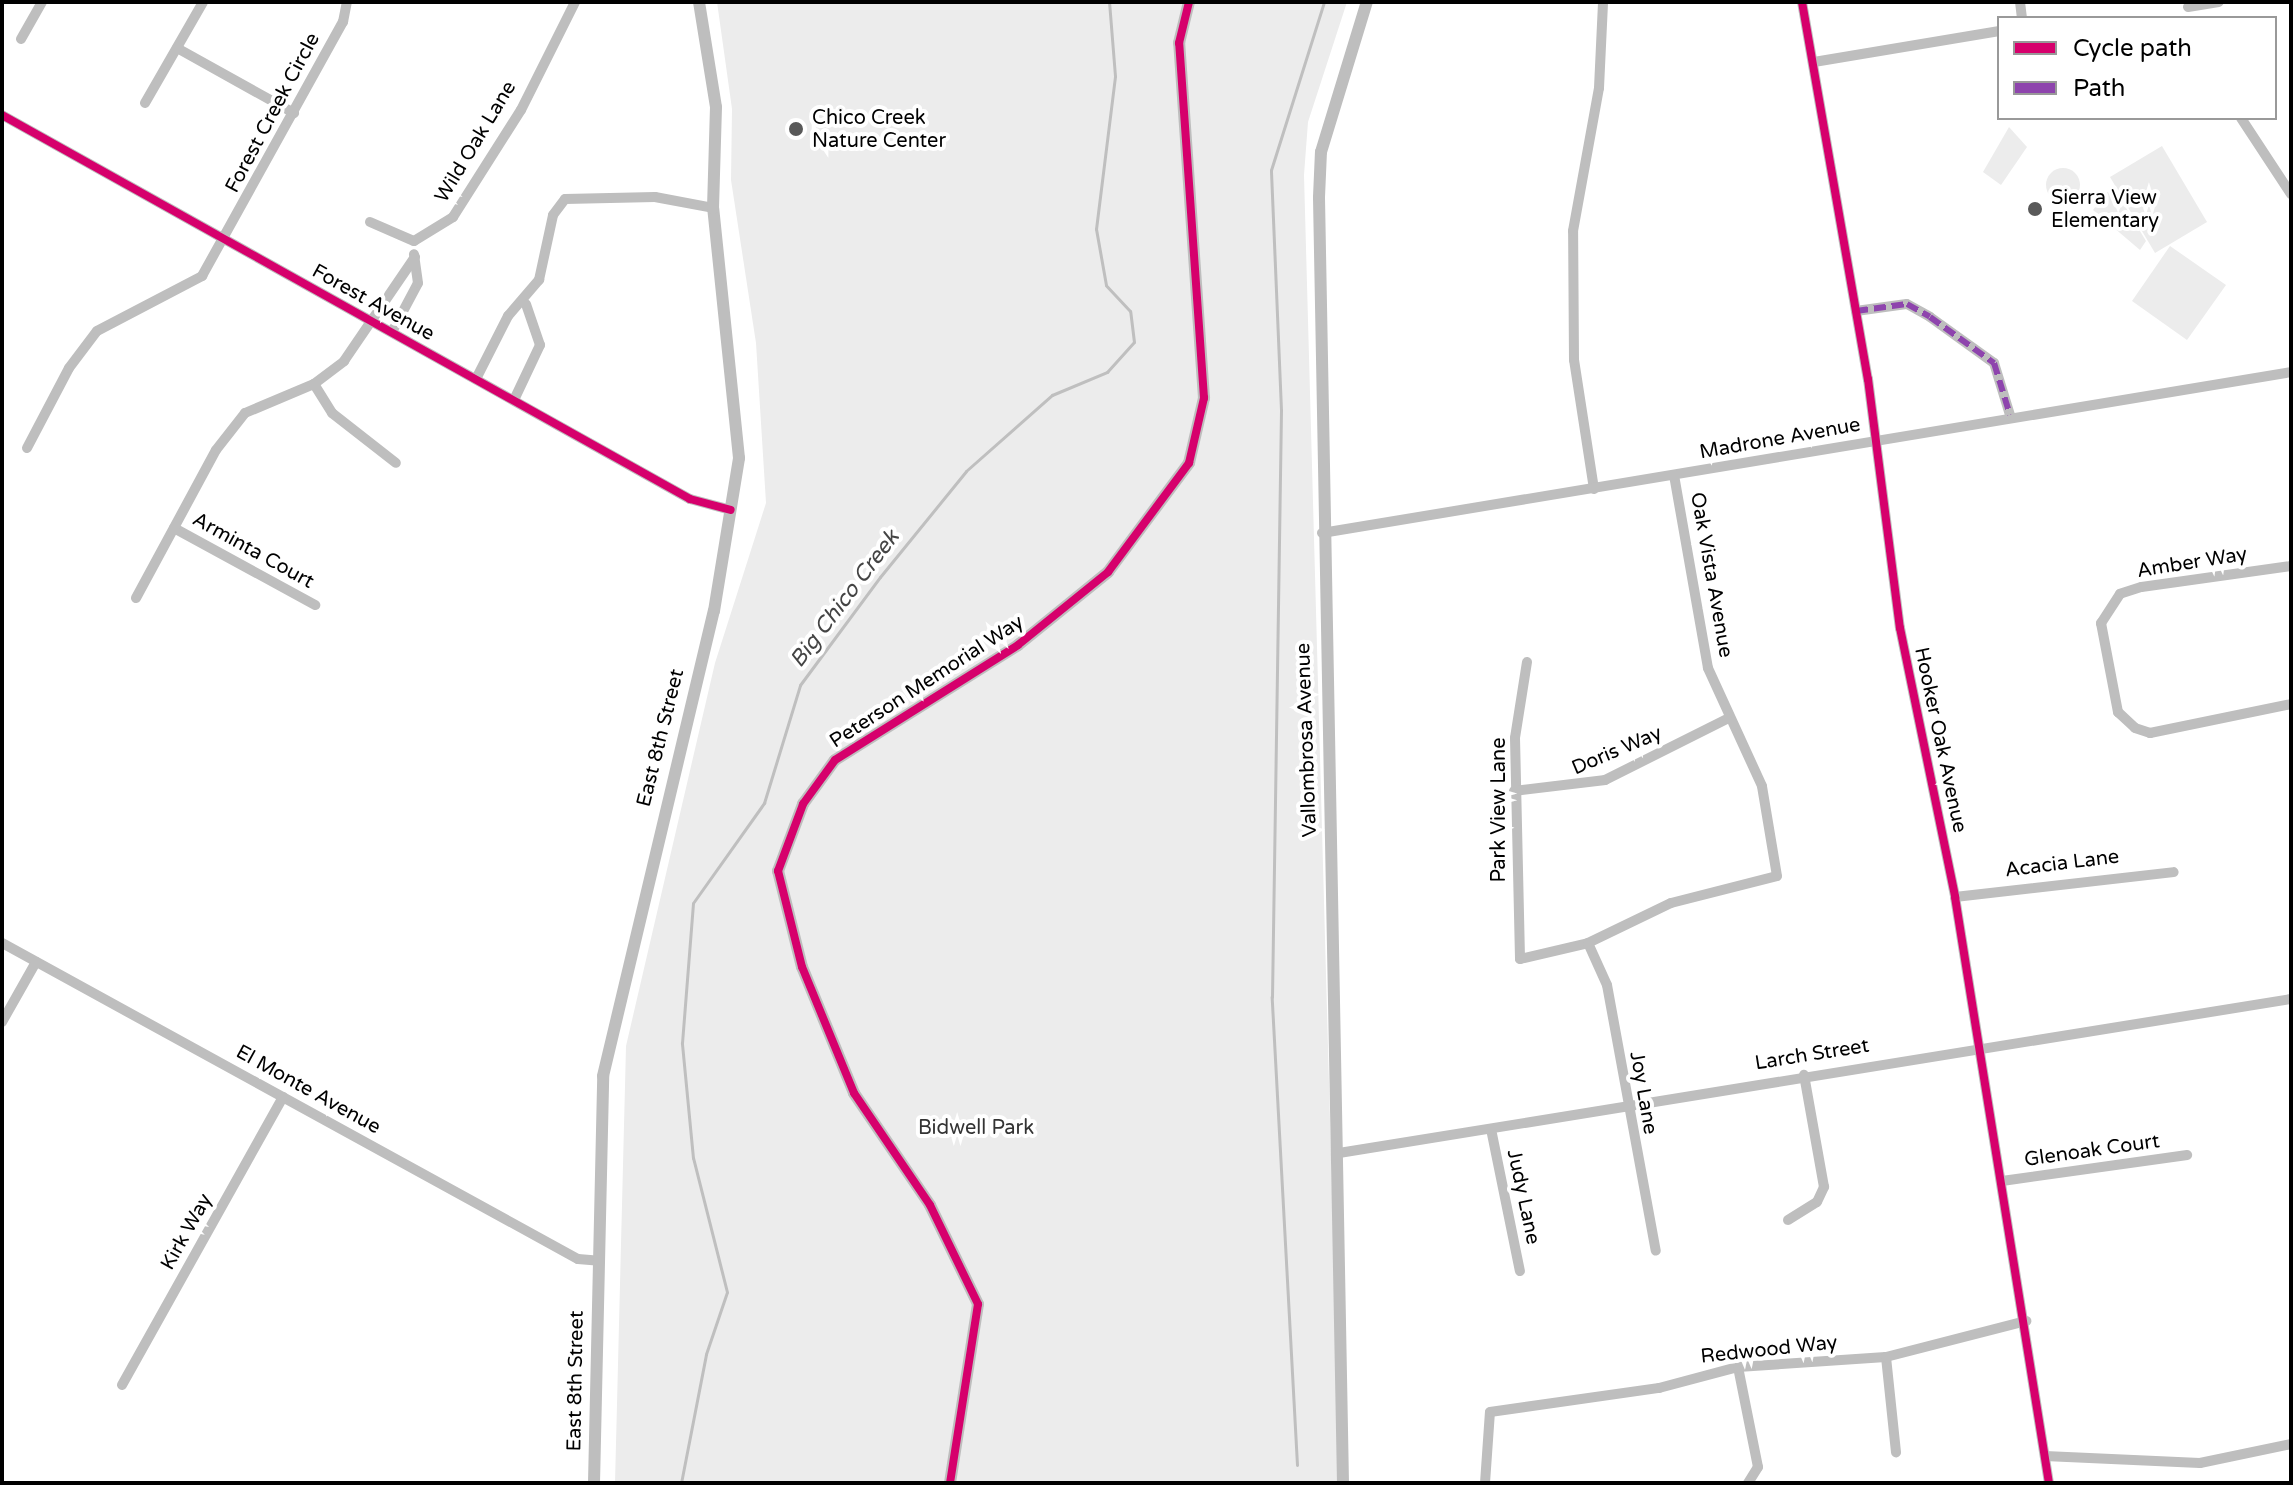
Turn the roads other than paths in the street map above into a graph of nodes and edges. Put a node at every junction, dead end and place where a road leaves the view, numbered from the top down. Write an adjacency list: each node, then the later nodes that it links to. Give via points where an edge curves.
1 (42, 2): 13 (street)
2 (203, 2): 14 (street)
3 (347, 2): 17 (street, Forest Creek Circle)
4 (575, 2): 24 (street, Wild Oak Lane, via 521,110 453,217)
5 (699, 2): 21 (street, East 8th Street, via 716,107)
6 (1189, 2): 78 (street, Peterson Memorial Way, via 1179,43 1204,398 1189,463 1108,572 1018,645 835,760 803,804 778,871 802,967 854,1093 930,1205 978,1304)
7 (1367, 2): 42 (street, Vallombrosa Avenue, via 1321,152)
8 (1603, 2): 39 (street, via 1599,88 1573,231 1574,360)
9 (1802, 2): 15 (street, Hooker Oak Avenue)
10 (2219, 2): 11 (street)
11 (2187, 5)
12 (1997, 31): 15 (street)
13 (21, 39)
14 (177, 48): 16 (street); 17 (street)
15 (1814, 62): 27 (street, Hooker Oak Avenue)
16 (145, 103)
17 (294, 113): 23 (street, Forest Creek Circle)
18 (2, 115): 23 (street, Forest Avenue)
19 (2242, 120): 20 (street)
20 (2291, 194)
21 (713, 208): 26 (street, via 655,197 565,199 556,206 542,274); 40 (street, East 8th Street, via 739,429)
22 (370, 222): 24 (street)
23 (225, 240): 28 (street, Forest Avenue); 36 (street, Forest Creek Circle, via 202,276 97,331 69,368)
24 (414, 241): 25 (street)
25 (415, 257): 28 (street); 29 (street, via 418,283)
26 (526, 304): 31 (street, via 508,316); 33 (street, via 540,345)
27 (1856, 311): 34 (street, via 1907,304 1930,317 1994,363); 35 (street, Hooker Oak Avenue)
28 (375, 323): 29 (street, Forest Avenue); 32 (street)
29 (392, 332): 31 (street, Forest Avenue)
30 (2291, 372): 34 (street, Madrone Avenue)
31 (476, 379): 33 (street, Forest Avenue)
32 (314, 384): 37 (street, via 332,413); 41 (street, via 245,413)
33 (514, 400): 40 (street, Forest Avenue, via 690,499)
34 (2010, 415): 35 (street, Madrone Avenue)
35 (1873, 442): 38 (street, Madrone Avenue); 51 (street, Hooker Oak Avenue, via 1900,628)
36 (27, 448)
37 (396, 463)
38 (1674, 475): 39 (street, Madrone Avenue); 48 (street, Oak Vista Avenue, via 1708,668)
39 (1594, 489): 42 (street, Madrone Avenue)
40 (731, 510): 68 (street, East 8th Street, via 714,611 611,1024)
41 (174, 528): 44 (street); 45 (street, Arminta Court)
42 (1322, 533): 63 (street, Vallombrosa Avenue)
43 (2291, 566): 47 (street, Amber Way, via 2141,587 2120,594 2101,623 2118,712 2135,728 2150,733)
44 (136, 598)
45 (315, 605)
46 (1527, 662): 49 (street, Park View Lane)
47 (2291, 704)
48 (1727, 719): 49 (street, Doris Way, via 1605,780); 53 (street, Oak Vista Avenue, via 1762,786 1777,876 1671,903)
49 (1514, 791): 54 (street, Park View Lane)
50 (2174, 872): 51 (street, Acacia Lane)
51 (1955, 897): 58 (street, Hooker Oak Avenue)
52 (2, 943): 55 (street, El Monte Avenue)
53 (1588, 943): 54 (street, Oak Vista Avenue); 61 (street, Joy Lane, via 1607,985)
54 (1520, 959)
55 (36, 962): 57 (street); 60 (street, El Monte Avenue)
56 (2291, 999): 58 (street, Larch Street)
57 (2, 1022)
58 (1975, 1046): 59 (street, Larch Street); 65 (street, Hooker Oak Avenue)
59 (1804, 1075): 61 (street, Larch Street); 66 (street, via 1824,1187 1817,1202)
60 (283, 1097): 68 (street, El Monte Avenue, via 578,1259); 73 (street, Kirk Way)
61 (1626, 1104): 62 (street, Larch Street); 67 (street, Joy Lane)
62 (1491, 1129): 63 (street, Larch Street); 69 (street, Judy Lane)
63 (1339, 1153): 79 (street, Vallombrosa Avenue)
64 (2187, 1155): 65 (street, Glenoak Court)
65 (2002, 1181): 70 (street, Hooker Oak Avenue)
66 (1788, 1220)
67 (1656, 1251)
68 (599, 1261): 77 (street, East 8th Street)
69 (1520, 1271)
70 (2026, 1321): 71 (street, Redwood Way); 76 (street, Hooker Oak Avenue)
71 (1886, 1357): 72 (street, Redwood Way); 75 (street)
72 (1738, 1367): 80 (street, Redwood Way, via 1659,1388 1490,1412); 81 (street, via 1758,1467)
73 (122, 1385)
74 (2291, 1444): 76 (street, via 2200,1463)
75 (1896, 1452)
76 (2045, 1456): 82 (street, Hooker Oak Avenue)
77 (594, 1483)
78 (950, 1483)
79 (1343, 1483)
80 (1485, 1483)
81 (1748, 1483)
82 (2049, 1483)

